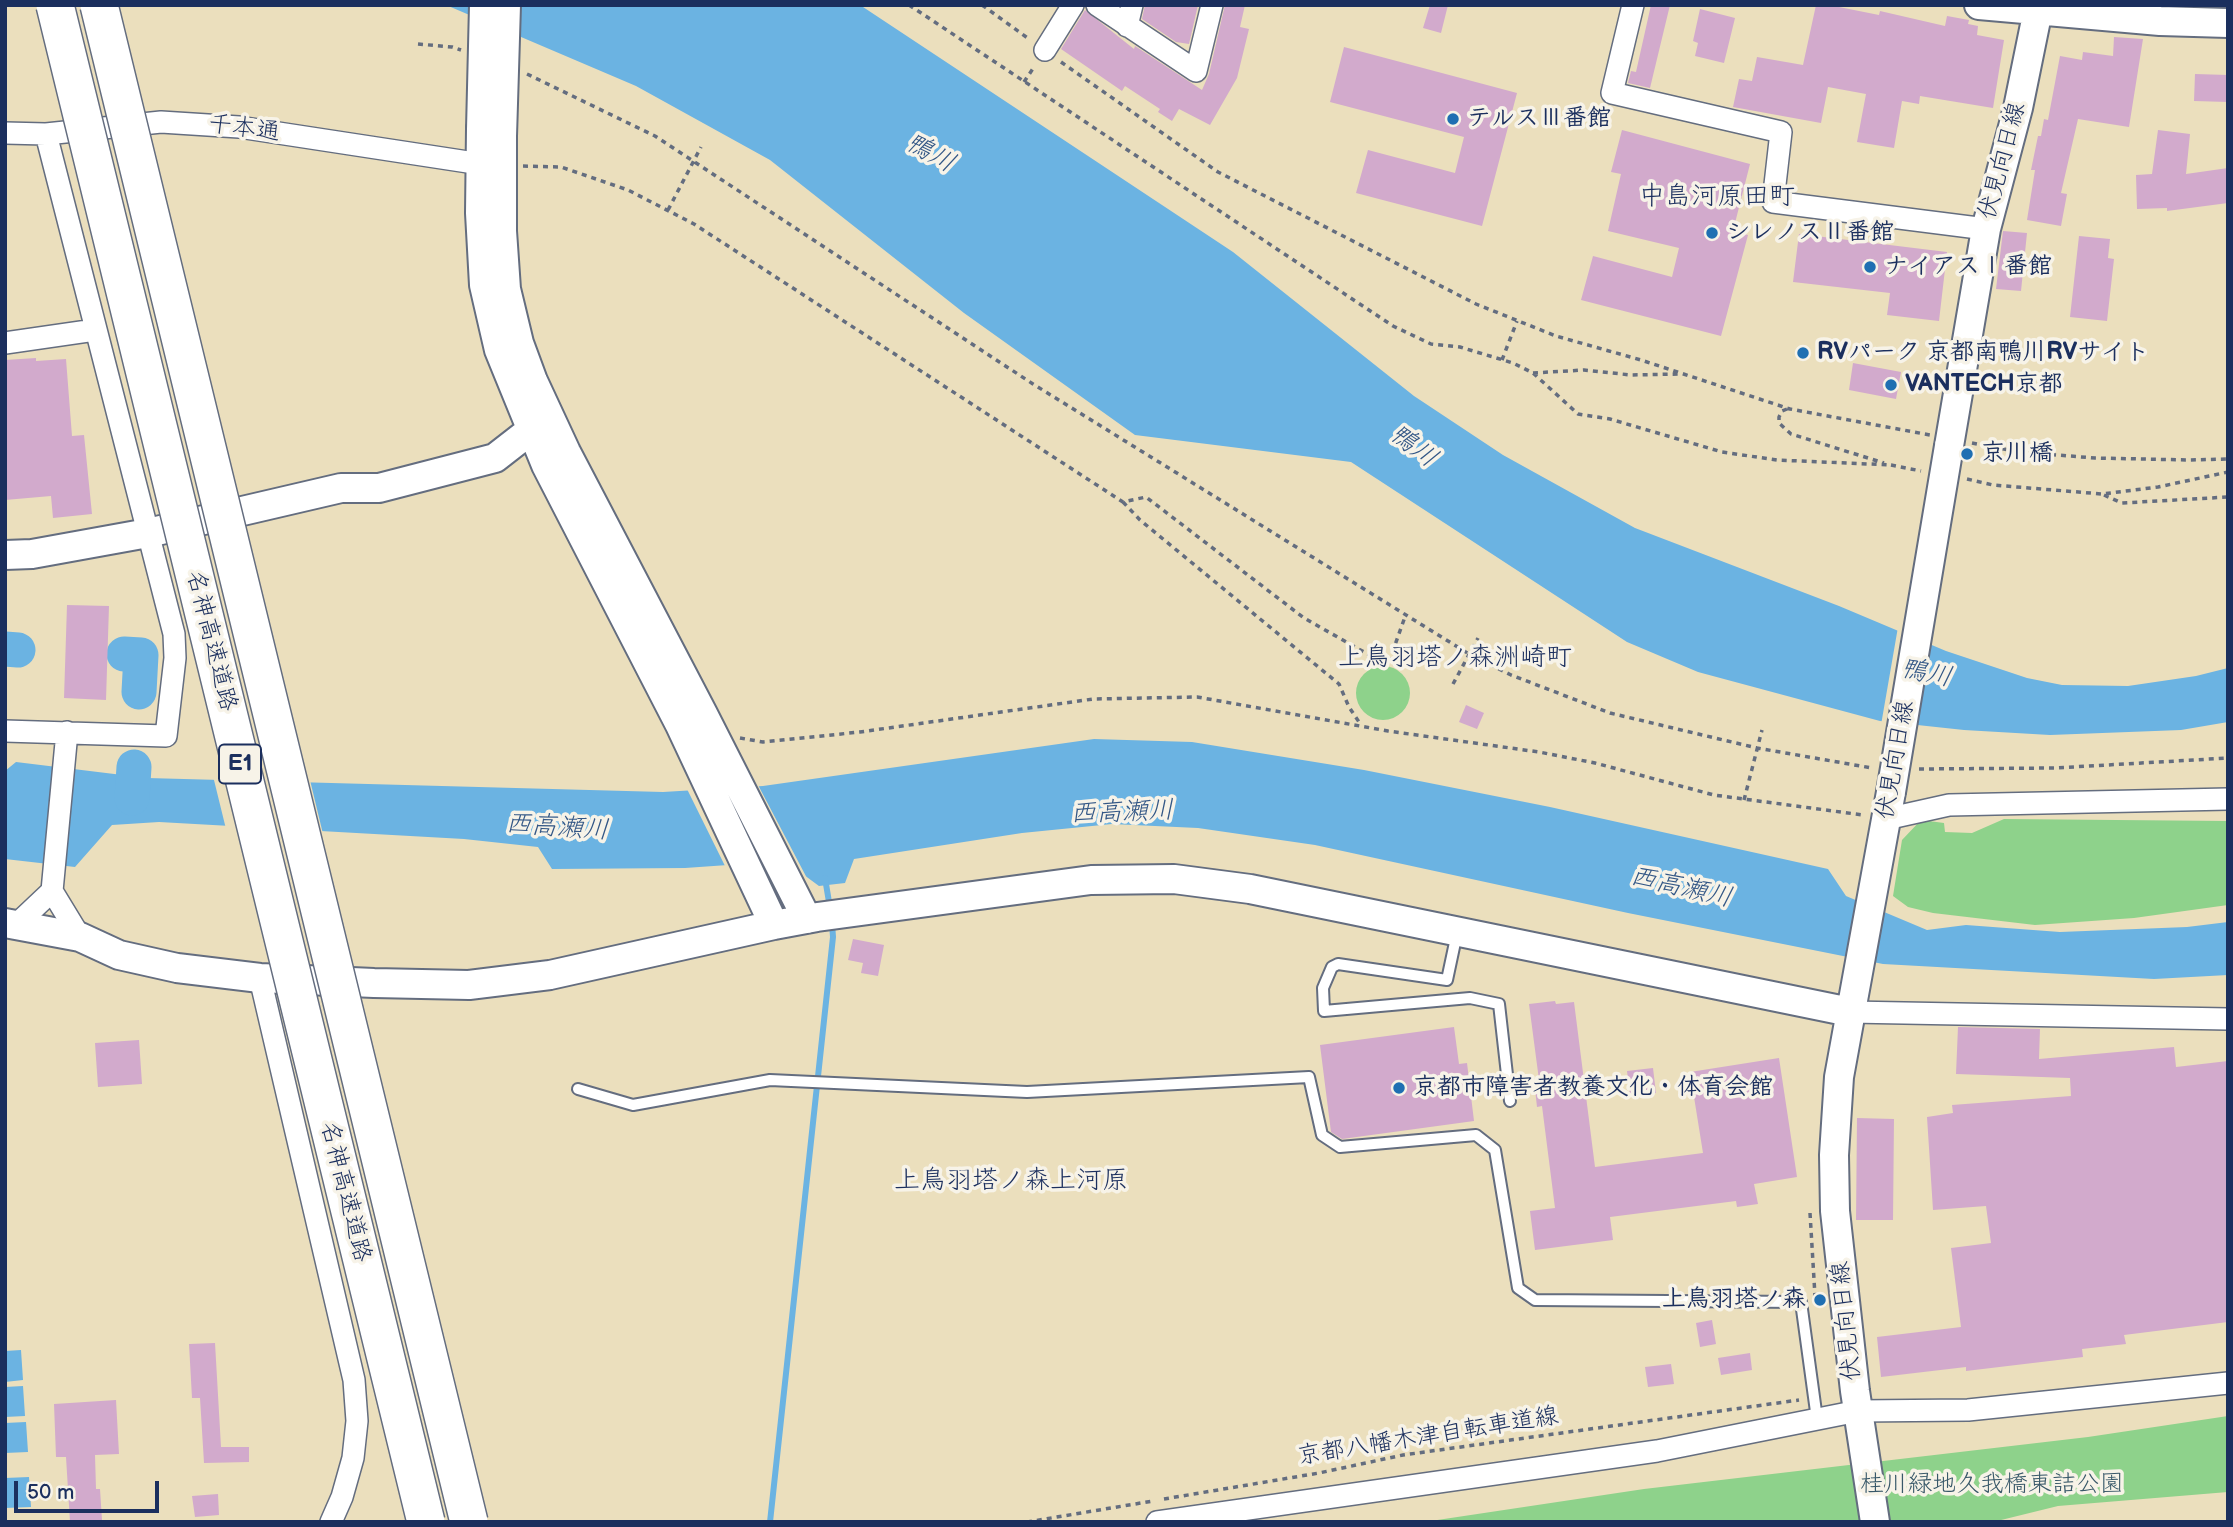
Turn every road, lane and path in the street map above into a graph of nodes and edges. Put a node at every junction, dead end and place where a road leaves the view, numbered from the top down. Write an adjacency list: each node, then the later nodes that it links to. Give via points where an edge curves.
1 (55, 5): 77 (highway, 名神高速道路 / E1, bridge)
2 (99, 5): 78 (highway, 名神高速道路 / E1, bridge)
3 (484, 5): 19 (street, bridge)
4 (506, 5): 19 (street, bridge)
5 (910, 5): 31 (path, via 1393,326 1431,344)
6 (982, 5): 16 (path)
7 (1073, 5): 16 (street)
8 (1097, 5): 13 (street)
9 (1212, 5): 13 (street, via 1196,71)
10 (1633, 5): 27 (street, via 1612,93 1781,132 1773,202)
11 (1979, 5): 12 (street)
12 (2039, 7): 14 (street, via 2161,21); 27 (street, 伏見向日線)
13 (1129, 16)
14 (2228, 23)
15 (418, 44): 17 (path)
16 (1045, 50): 28 (path, via 1219,172)
17 (464, 51)
18 (526, 73): 23 (path, via 655,136)
19 (492, 132): 24 (street); 35 (street, via 506,289)
20 (5, 133): 21 (street, 千本通)
21 (46, 134): 24 (street, 千本通, via 161,122 239,127); 29 (street)
22 (701, 147): 23 (path)
23 (693, 161): 26 (path); 47 (path, via 1033,384)
24 (481, 164): 35 (street, via 484,285 499,350)
25 (518, 166): 26 (path, via 561,167 628,190)
26 (667, 210): 44 (path)
27 (1986, 229): 36 (street, 伏見向日線)
28 (1517, 321): 31 (path); 33 (path)
29 (95, 330): 30 (street); 45 (street)
30 (5, 343)
31 (1502, 360): 32 (path)
32 (1533, 373): 33 (path); 38 (path, via 1578,414 1722,452 1777,460)
33 (1684, 374): 34 (path)
34 (1790, 409): 36 (path); 38 (path, via 1782,411 1779,423 1791,434)
35 (541, 427): 45 (street, via 373,471 341,488); 51 (street, via 546,465)
36 (1945, 440): 37 (path, via 2095,458); 61 (street, 伏見向日線, bridge)
37 (2228, 458)
38 (1892, 465): 40 (path)
39 (2228, 472): 42 (path)
40 (1931, 473)
41 (1957, 478): 42 (path)
42 (2102, 494): 43 (path, via 2122,503)
43 (2228, 497)
44 (1123, 502): 47 (path, via 1146,497 1304,618 1371,656 1390,659); 52 (path, via 1339,684)
45 (148, 533): 46 (street); 55 (street, via 174,634 166,736)
46 (5, 555)
47 (1406, 614): 49 (path)
48 (1478, 638): 49 (path)
49 (1469, 654): 50 (path); 56 (path, via 1610,713)
50 (1453, 684)
51 (699, 724): 52 (path, via 763,742 1093,699 1197,697); 63 (street); 65 (street)
52 (1361, 724): 60 (path, via 1550,754)
53 (5, 730): 55 (street)
54 (1762, 730): 56 (path)
55 (67, 732): 62 (street)
56 (1757, 748): 60 (path); 61 (path, via 1869,768)
57 (2228, 758): 58 (path, via 2055,768)
58 (1908, 769)
59 (2228, 799): 61 (street)
60 (1744, 800): 61 (path, via 1858,814)
61 (1885, 803): 69 (street, 伏見向日線)
62 (52, 891): 64 (street); 67 (street)
63 (807, 919): 65 (street); 66 (street, via 1020,888 1149,878 1227,885)
64 (11, 924): 67 (street)
65 (774, 925): 68 (street, via 550,975 470,985)
66 (1457, 933): 69 (street); 72 (lane, via 1447,980 1338,964 1323,988 1324,1011 1470,999 1499,1004)
67 (80, 937): 68 (street, via 120,955)
68 (260, 978): 76 (street, via 354,1380 357,1421 353,1458)
69 (1852, 1003): 70 (street); 75 (street, 伏見向日線, via 1837,1104 1834,1185)
70 (2228, 1019)
71 (578, 1089): 74 (lane, via 633,1105 770,1080 1027,1092 1309,1077 1322,1135 1339,1147 1476,1135 1495,1150 1518,1288 1535,1300 1801,1302)
72 (1510, 1101)
73 (2228, 1383): 75 (street)
74 (1815, 1409): 75 (street); 79 (path, 京都八幡木津自転車道線, via 1403,1455); 80 (street, via 1657,1451)
75 (1859, 1417): 81 (street, 伏見向日線)
76 (331, 1522)
77 (426, 1522)
78 (469, 1522)
79 (1027, 1522)
80 (1157, 1522)
81 (1875, 1522)

